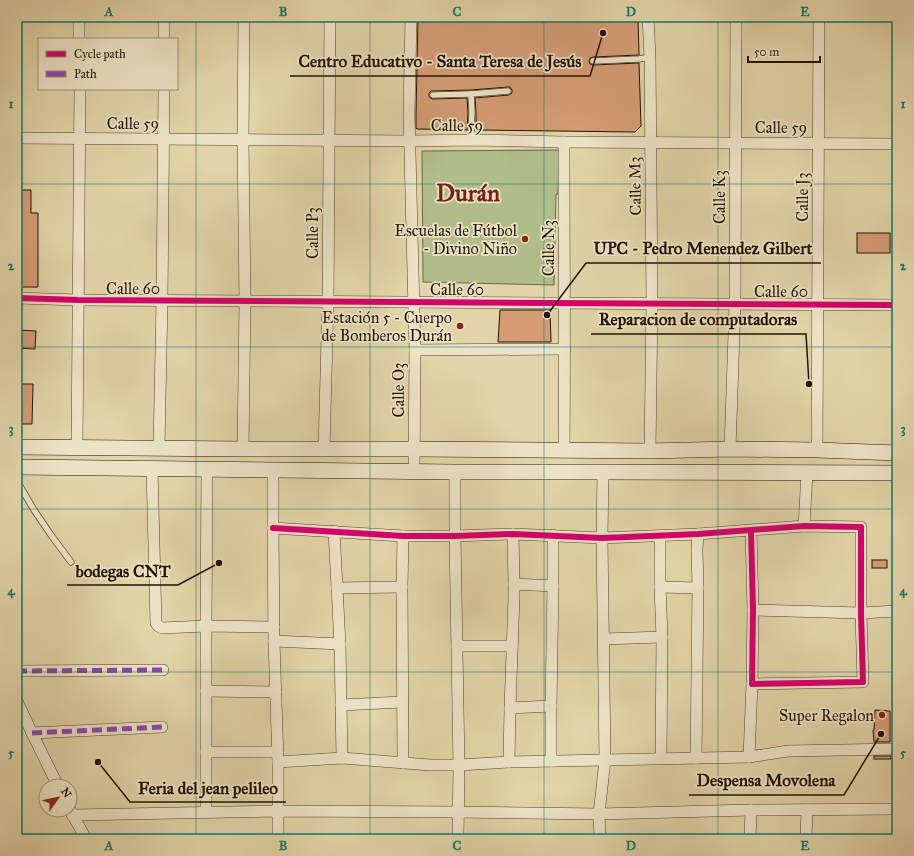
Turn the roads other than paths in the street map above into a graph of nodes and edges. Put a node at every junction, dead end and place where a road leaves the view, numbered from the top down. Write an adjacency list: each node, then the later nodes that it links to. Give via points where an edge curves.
1 (80, 17): 9 (street)
2 (164, 17): 10 (street)
3 (244, 17): 21 (street)
4 (330, 17): 22 (street, Calle P3)
5 (411, 17): 24 (street, Calle O3)
6 (648, 17): 11 (street, Calle M3)
7 (736, 17): 27 (street, Calle K3)
8 (819, 17): 28 (street, Calle J3)
9 (80, 38)
10 (164, 38)
11 (650, 57): 12 (lane); 26 (street, Calle M3)
12 (593, 61)
13 (80, 90): 19 (street)
14 (164, 90): 20 (street)
15 (508, 91): 16 (lane)
16 (470, 94): 17 (lane); 23 (lane, via 471,129)
17 (433, 95)
18 (17, 138): 19 (street, Calle 59)
19 (80, 139): 20 (street, Calle 59); 31 (street)
20 (164, 140): 21 (street, Calle 59); 32 (street)
21 (243, 140): 22 (street, Calle 59); 33 (street)
22 (328, 140): 24 (street, Calle 59); 34 (street, Calle P3)
23 (474, 140): 24 (street, Calle 59); 25 (street, Calle 59)
24 (410, 141): 35 (street, Calle O3)
25 (564, 142): 26 (street, Calle 59); 36 (street, Calle N3)
26 (651, 142): 27 (street, Calle 59); 37 (street, Calle M3)
27 (735, 143): 28 (street, Calle 59); 38 (street, Calle K3)
28 (818, 143): 29 (street, Calle 59); 39 (street, Calle J3)
29 (897, 144)
30 (17, 298): 31 (street, Calle 60)
31 (78, 300): 32 (street, Calle 60); 44 (street)
32 (162, 301): 33 (street, Calle 60); 45 (street)
33 (244, 301): 34 (street, Calle 60); 46 (street)
34 (328, 302): 35 (street, Calle 60); 47 (street, Calle P3)
35 (413, 302): 36 (street, Calle 60); 42 (street, Calle O3)
36 (564, 303): 37 (street, Calle 60); 41 (street, Calle N3)
37 (652, 303): 38 (street, Calle 60); 52 (street, Calle M3)
38 (735, 304): 39 (street, Calle 60); 49 (street, Calle K3)
39 (818, 304): 40 (street, Calle 60); 50 (street, Calle J3)
40 (897, 304)
41 (565, 349): 42 (street); 51 (street, Calle N3)
42 (414, 350): 48 (street, Calle O3)
43 (17, 447): 44 (street)
44 (77, 447): 45 (street)
45 (159, 448): 46 (street)
46 (243, 449): 47 (street)
47 (324, 449): 48 (street)
48 (414, 449): 51 (street); 58 (street, Calle O3)
49 (730, 449): 50 (street); 52 (street)
50 (817, 450): 53 (street)
51 (564, 451): 52 (street)
52 (650, 451)
53 (897, 453)
54 (17, 467): 55 (street)
55 (152, 469): 56 (street); 85 (street, via 156,623 162,628)
56 (206, 469): 57 (street); 85 (street)
57 (273, 470): 58 (street); 65 (street)
58 (414, 472): 59 (street)
59 (455, 472): 60 (street); 72 (street)
60 (603, 472): 61 (street); 74 (street)
61 (807, 473): 62 (street); 64 (street)
62 (897, 474)
63 (17, 481): 75 (lane)
64 (804, 526): 66 (street); 84 (street, via 861,527)
65 (272, 528): 67 (street); 86 (street)
66 (751, 530): 69 (street); 82 (street)
67 (334, 531): 71 (street); 80 (street)
68 (513, 534): 70 (street); 72 (street); 76 (street)
69 (698, 534): 73 (street); 81 (street)
70 (553, 535): 74 (street); 77 (street)
71 (403, 536): 72 (street); 78 (street)
72 (455, 536): 91 (street)
73 (660, 536): 74 (street); 79 (street)
74 (602, 538): 88 (street)
75 (71, 562)
76 (514, 584): 77 (street); 92 (street)
77 (553, 586): 101 (street)
78 (402, 587): 80 (street); 99 (street)
79 (660, 587): 81 (street); 87 (street)
80 (337, 588): 90 (street)
81 (698, 588): 111 (street)
82 (753, 610): 84 (street); 95 (street)
83 (897, 611): 84 (street)
84 (861, 613): 95 (street, via 863,682)
85 (206, 626): 86 (street); 96 (street)
86 (274, 627): 89 (street)
87 (662, 637): 88 (street); 110 (street)
88 (604, 639): 112 (street)
89 (274, 641): 90 (street); 97 (street)
90 (340, 644): 100 (street)
91 (457, 646): 92 (street); 116 (street)
92 (512, 646): 102 (street)
93 (162, 670): 94 (street)
94 (17, 671)
95 (752, 684): 108 (street)
96 (206, 691): 97 (street); 106 (street)
97 (276, 692): 107 (street)
98 (17, 701): 104 (street)
99 (402, 702): 100 (street); 115 (street)
100 (341, 705): 109 (street)
101 (551, 706): 102 (street); 113 (street)
102 (510, 708): 114 (street)
103 (162, 727): 104 (street)
104 (32, 733): 117 (street)
105 (897, 748): 108 (street, via 788,751)
106 (206, 752): 107 (street); 123 (street)
107 (278, 757): 109 (street); 121 (street)
108 (749, 757): 111 (street)
109 (342, 758): 115 (street)
110 (661, 758): 111 (street); 112 (street)
111 (696, 758)
112 (605, 760): 113 (street); 125 (street)
113 (551, 761): 114 (street)
114 (509, 762): 116 (street)
115 (403, 763): 116 (street)
116 (459, 766): 124 (street)
117 (54, 778)
118 (897, 809): 120 (street)
119 (751, 810): 120 (street); 125 (street); 131 (street)
120 (807, 810): 132 (street)
121 (278, 811): 123 (street); 124 (street); 128 (street)
122 (78, 812): 123 (street)
123 (206, 812)
124 (458, 812): 125 (street); 129 (street)
125 (599, 814): 130 (street)
126 (74, 818): 127 (street)
127 (86, 839)
128 (278, 839)
129 (458, 839)
130 (600, 839)
131 (750, 839)
132 (806, 839)

